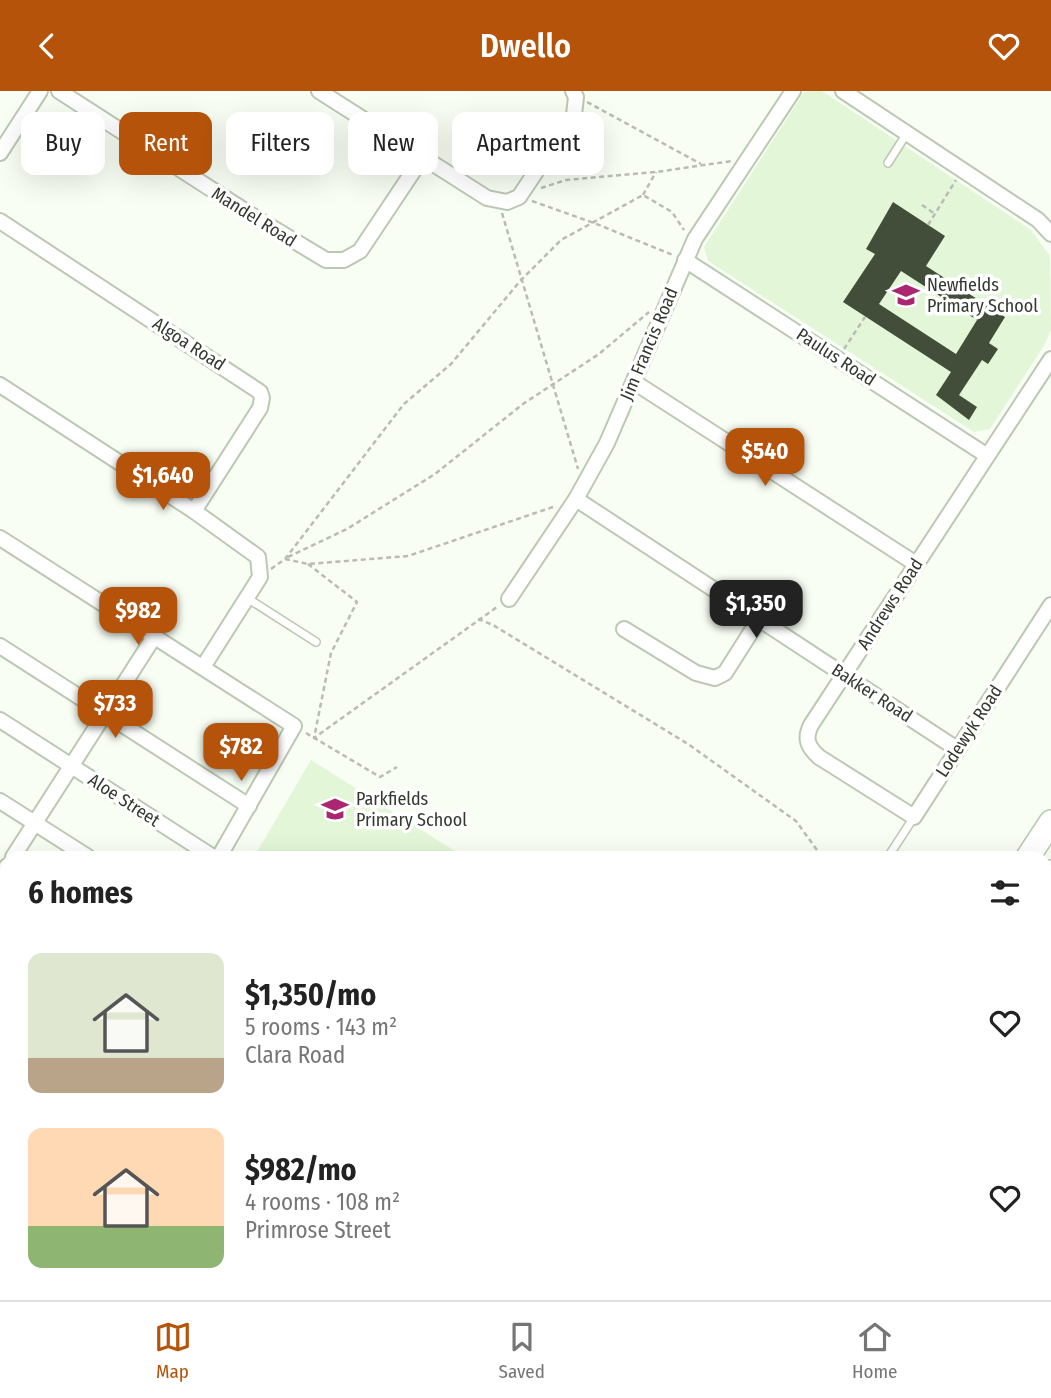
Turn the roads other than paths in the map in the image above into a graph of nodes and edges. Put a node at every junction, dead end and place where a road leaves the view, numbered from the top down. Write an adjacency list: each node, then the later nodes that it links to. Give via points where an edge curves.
1 (40, 91): 9 (street)
2 (59, 91): 12 (street, Mandel Road, via 326,260 344,260 364,247)
3 (319, 91): 7 (street)
4 (793, 91): 15 (street, Jim Francis Road)
5 (843, 91): 8 (street)
6 (575, 94): 11 (street, via 575,115 513,200 487,198)
7 (351, 112)
8 (907, 134): 10 (lane); 14 (street)
9 (0, 153)
10 (888, 163)
11 (438, 168)
12 (411, 175)
13 (0, 221): 21 (street, Algoa Road, via 260,392 260,408)
14 (1051, 234)
15 (685, 260): 17 (street, Jim Francis Road); 19 (street, Paulus Road)
16 (1051, 359): 19 (street, Andrews Road)
17 (634, 382): 20 (street, Jim Francis Road); 23 (street)
18 (0, 385): 21 (street)
19 (986, 455): 23 (street, Andrews Road)
20 (576, 499): 25 (street, Jim Francis Road); 27 (street, Bakker Road)
21 (194, 511): 24 (street, via 254,552 260,561 260,577)
22 (0, 538): 29 (street)
23 (916, 564): 33 (street, Andrews Road)
24 (247, 598): 30 (lane); 32 (street)
25 (509, 600)
26 (1051, 605): 36 (street, Lodewyk Road)
27 (758, 621): 28 (street, via 725,673 715,678 696,673); 33 (street, Bakker Road)
28 (624, 629)
29 (154, 637): 32 (street); 34 (street)
30 (316, 642)
31 (0, 646): 34 (street)
32 (202, 667): 39 (street, via 294,726)
33 (844, 675): 36 (street, Bakker Road); 40 (street, Andrews Road, via 807,733 811,750)
34 (104, 713): 37 (street); 39 (street)
35 (0, 720): 37 (street, Aloe Street)
36 (957, 749): 40 (street, Lodewyk Road)
37 (71, 766): 42 (street); 45 (street, Aloe Street)
38 (0, 801): 42 (street)
39 (249, 806): 46 (street)
40 (914, 817): 47 (lane, Lodewyk Road)
41 (1051, 822): 48 (highway)
42 (35, 823): 43 (street); 44 (street)
43 (17, 851)
44 (79, 851)
45 (206, 851)
46 (220, 851)
47 (892, 851)
48 (1032, 851)

